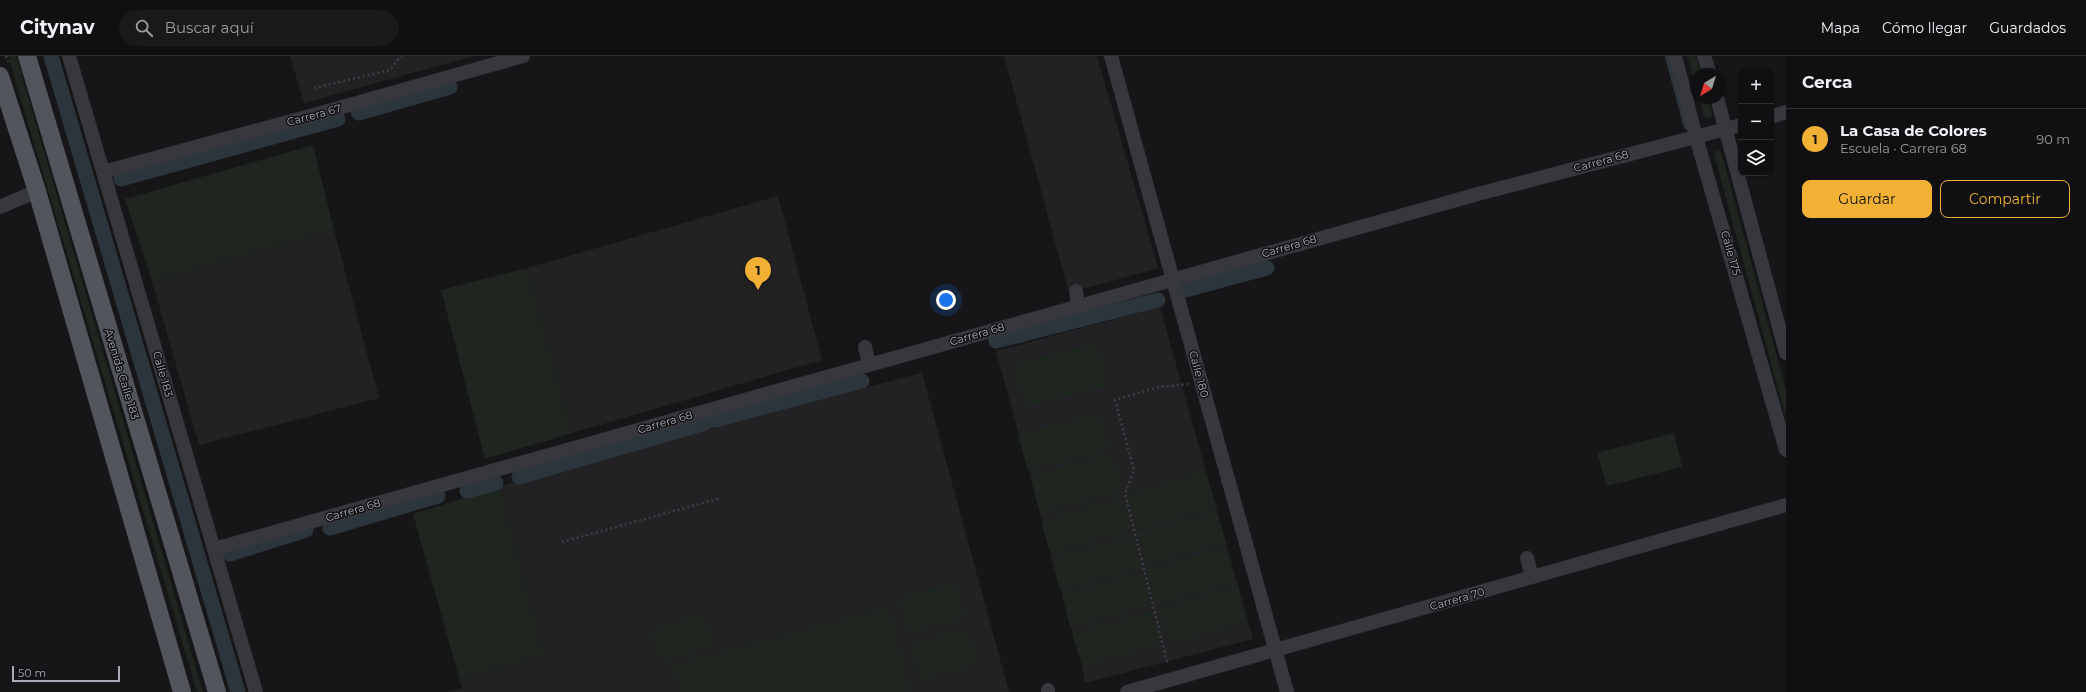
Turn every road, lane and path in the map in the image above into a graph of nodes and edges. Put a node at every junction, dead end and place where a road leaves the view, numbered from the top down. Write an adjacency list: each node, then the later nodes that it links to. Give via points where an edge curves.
1 (27, 56): 37 (main road, Avenida Calle 183)
2 (69, 56): 17 (street, Calle 183)
3 (401, 56): 10 (path, via 390,70)
4 (523, 56): 17 (street, Carrera 67)
5 (1111, 56): 20 (street, Calle 180)
6 (1676, 56): 16 (street, Calle 175)
7 (1704, 56): 8 (street)
8 (1708, 68)
9 (0, 76): 18 (main road)
10 (314, 88)
11 (1719, 104): 15 (street)
12 (1786, 112): 13 (street)
13 (1774, 116)
14 (1738, 126): 15 (street, Carrera 68)
15 (1726, 130): 16 (street, Carrera 68); 24 (street)
16 (1696, 137): 20 (street, Carrera 68); 27 (street, Calle 175)
17 (103, 172): 31 (street, Calle 183)
18 (37, 192): 19 (street); 36 (main road)
19 (0, 206)
20 (1173, 279): 22 (street, Carrera 68); 26 (street, Calle 180)
21 (1076, 291): 22 (street)
22 (1078, 305): 25 (street, Carrera 68)
23 (865, 347): 25 (street)
24 (1786, 352)
25 (869, 364): 31 (street, Carrera 68)
26 (1201, 382): 34 (street, Calle 180); 35 (path, via 1159,388 1115,400 1134,470 1125,492)
27 (1786, 450)
28 (721, 498): 30 (path)
29 (1786, 504): 33 (street, Carrera 70)
30 (562, 542)
31 (214, 549): 38 (street, Calle 183)
32 (1527, 558): 33 (street)
33 (1532, 578): 34 (street, Carrera 70)
34 (1276, 651): 39 (street, Carrera 70); 40 (street, Calle 180)
35 (1167, 662)
36 (182, 692)
37 (216, 692)
38 (256, 692)
39 (1127, 692)
40 (1287, 692)

